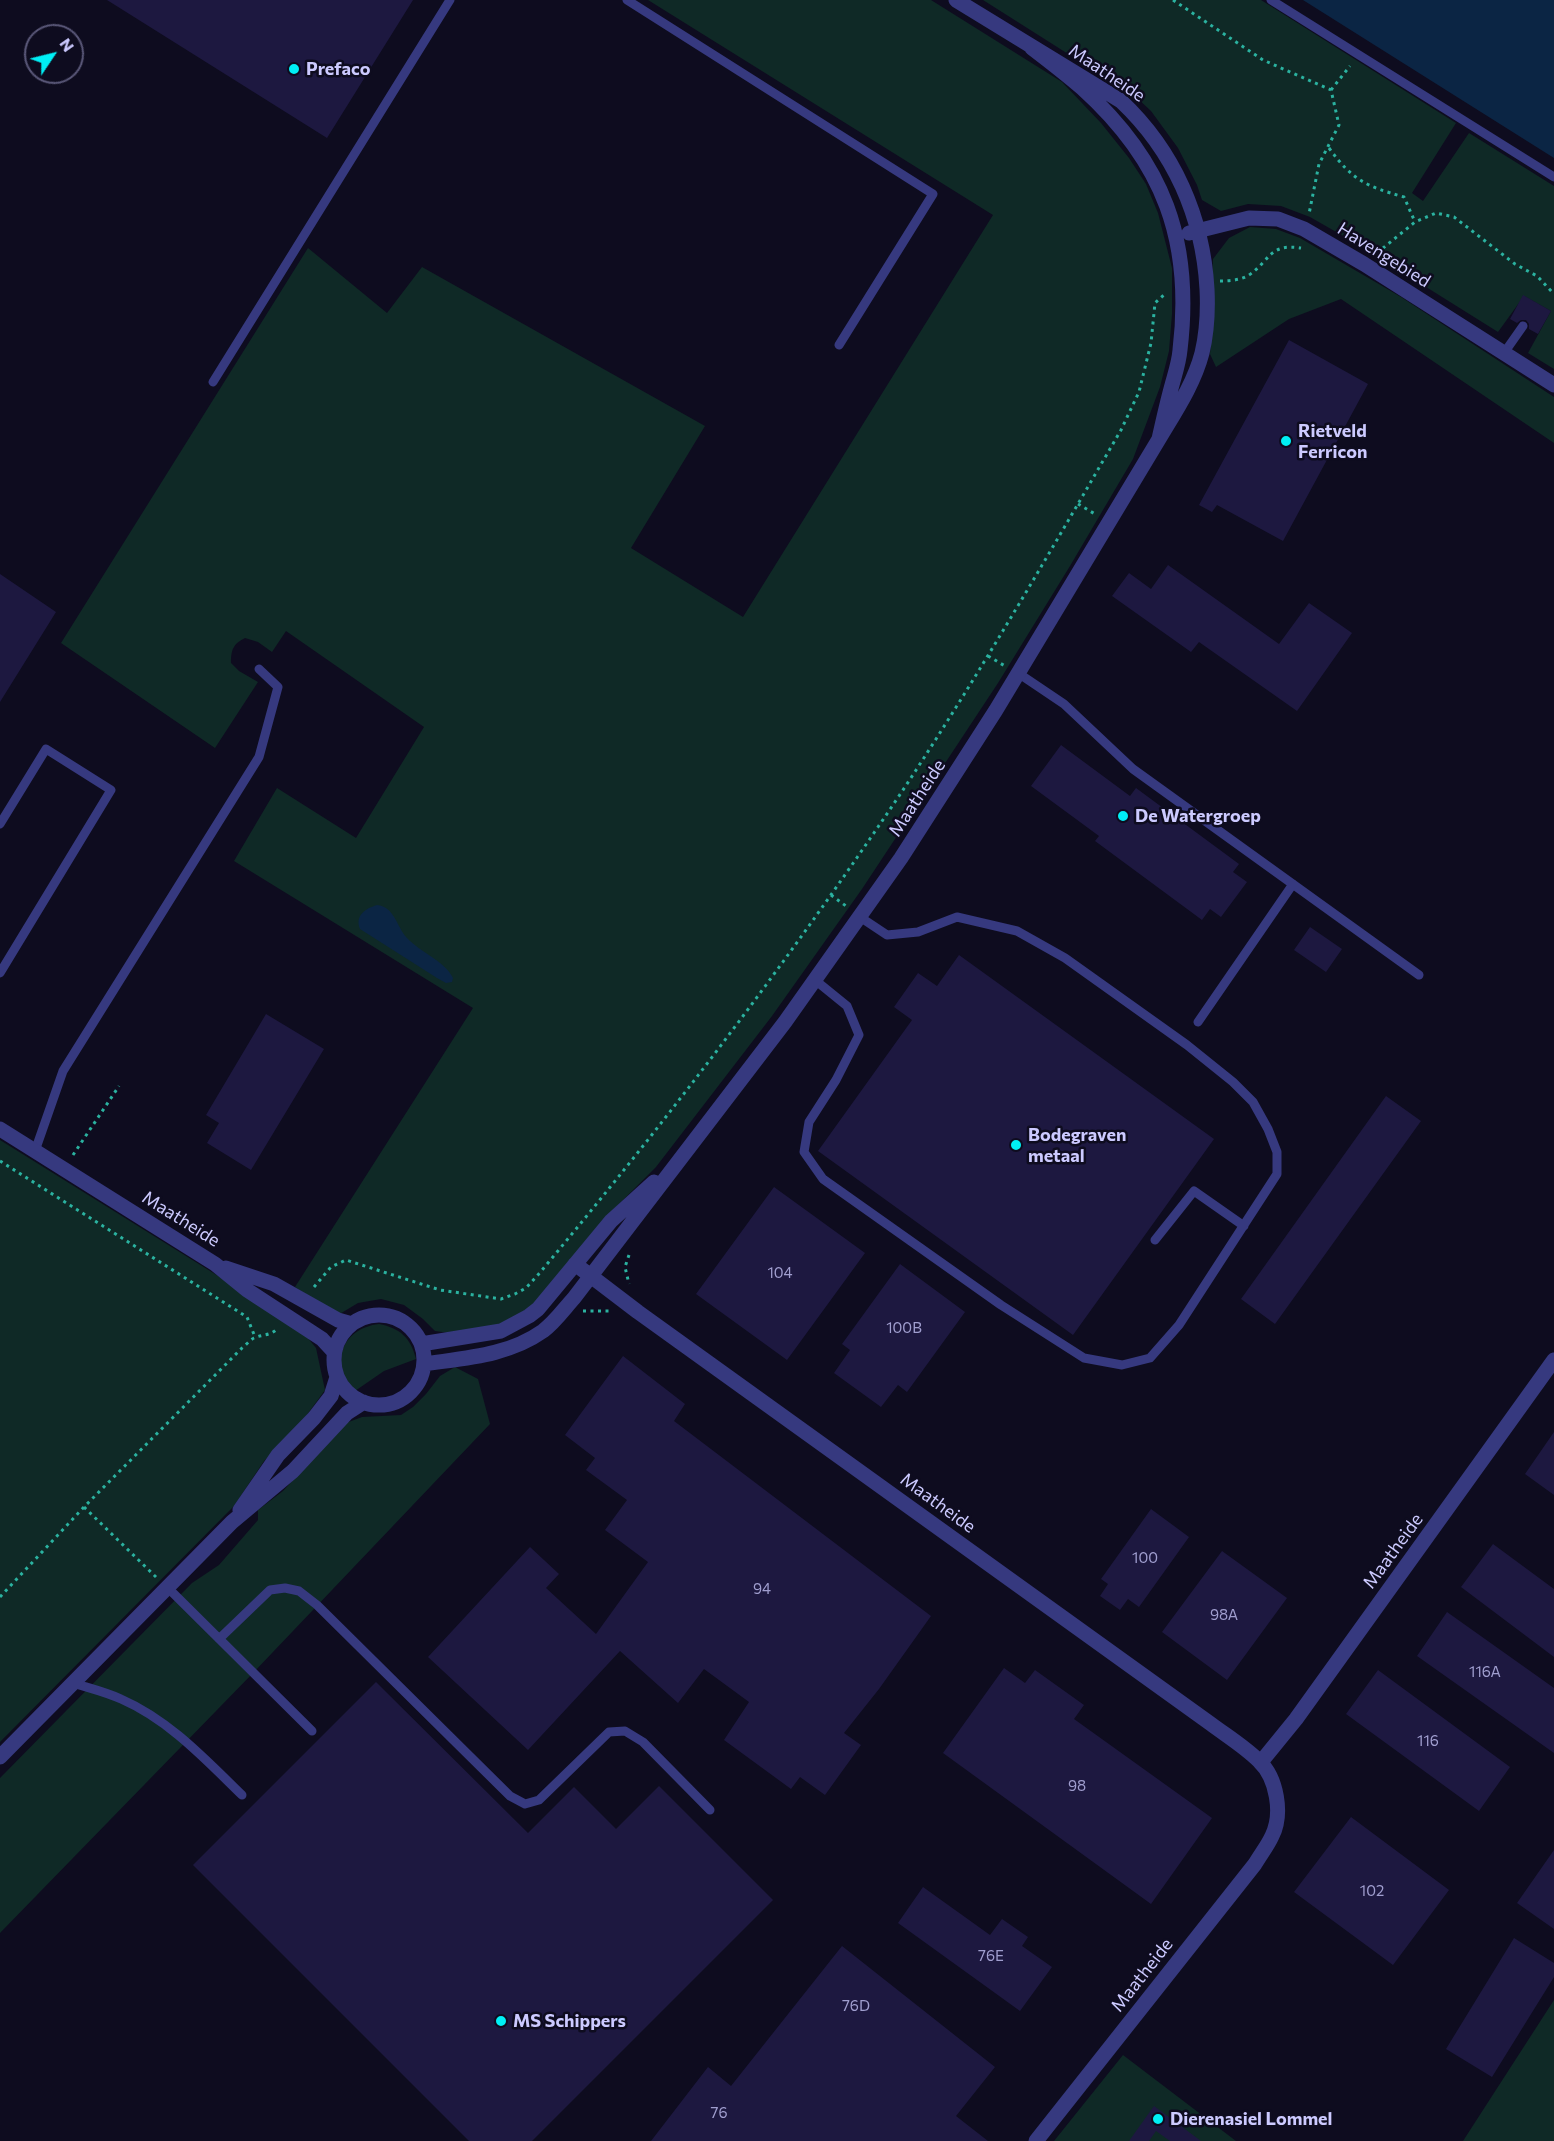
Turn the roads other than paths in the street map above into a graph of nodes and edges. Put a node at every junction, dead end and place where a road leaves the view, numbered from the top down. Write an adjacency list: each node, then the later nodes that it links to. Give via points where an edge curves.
1 (450, 0): 12 (lane)
2 (627, 0): 10 (lane, via 933,195)
3 (956, 0): 5 (street, Maatheide)
4 (1271, 0): 6 (lane)
5 (1032, 48): 7 (street, Maatheide, via 1121,101 1141,120 1167,155); 8 (street, Maatheide, via 1082,88 1124,133 1155,179)
6 (1554, 177)
7 (1199, 230): 8 (street, Havengebied); 11 (street, Havengebied, via 1249,218 1278,219 1304,229); 14 (street, Maatheide, via 1208,309 1202,353 1185,394)
8 (1176, 236): 14 (street, Maatheide, via 1184,292 1180,352)
9 (1523, 326): 11 (lane)
10 (839, 345)
11 (1504, 353): 13 (street, Havengebied)
12 (213, 382)
13 (1554, 385)
14 (1159, 439): 16 (street, Maatheide)
15 (259, 669): 25 (lane, via 278,687 259,758 63,1071)
16 (1018, 674): 18 (lane, via 1064,704 1133,770); 19 (street, Maatheide, via 902,858)
17 (0, 824): 20 (lane, via 46,749 111,790)
18 (1293, 884): 21 (lane); 23 (lane)
19 (860, 917): 22 (street, Maatheide); 27 (lane, via 887,935 918,932 957,917 1017,931 1065,958 1197,1052 1253,1102 1277,1152 1277,1174)
20 (2, 968)
21 (1419, 975)
22 (815, 980): 26 (street, Maatheide); 27 (lane, via 847,1006 859,1035 809,1122 804,1152 823,1179 1001,1305 1084,1358 1122,1365 1150,1358 1179,1325)
23 (1198, 1022)
24 (0, 1129): 25 (street, Maatheide)
25 (35, 1151): 29 (street, Maatheide)
26 (679, 1160): 30 (street, Maatheide, via 611,1221); 31 (street, Maatheide)
27 (1244, 1226): 28 (lane, via 1194,1191)
28 (1155, 1240)
29 (215, 1264): 32 (street, via 274,1284); 34 (street, Maatheide, via 322,1339)
30 (575, 1264): 31 (street, Maatheide); 33 (street, Maatheide, via 538,1309 501,1331)
31 (591, 1276): 36 (street, Maatheide, via 552,1324 508,1351); 45 (street, Maatheide)
32 (352, 1324): 33 (street, via 374,1315 389,1315 403,1321); 34 (street, via 338,1340)
33 (422, 1344): 36 (street)
34 (334, 1352): 37 (street)
35 (1554, 1360): 45 (street, Maatheide)
36 (424, 1364): 38 (street, via 420,1378 403,1398 377,1405)
37 (337, 1377): 38 (street, via 352,1396); 39 (street, via 331,1396 278,1455)
38 (364, 1402): 39 (street, via 347,1413 293,1471)
39 (232, 1522): 40 (street)
40 (167, 1587): 41 (lane); 42 (street)
41 (219, 1639): 43 (lane); 47 (lane, via 270,1590 299,1591 510,1796 525,1804 539,1800 609,1732 625,1731 643,1742)
42 (73, 1683): 44 (street); 46 (lane, via 121,1699 152,1716 186,1741)
43 (312, 1731)
44 (0, 1757)
45 (1261, 1762): 48 (street, Maatheide, via 1276,1795 1274,1833 1255,1864)
46 (242, 1795)
47 (710, 1810)
48 (1036, 2141)

